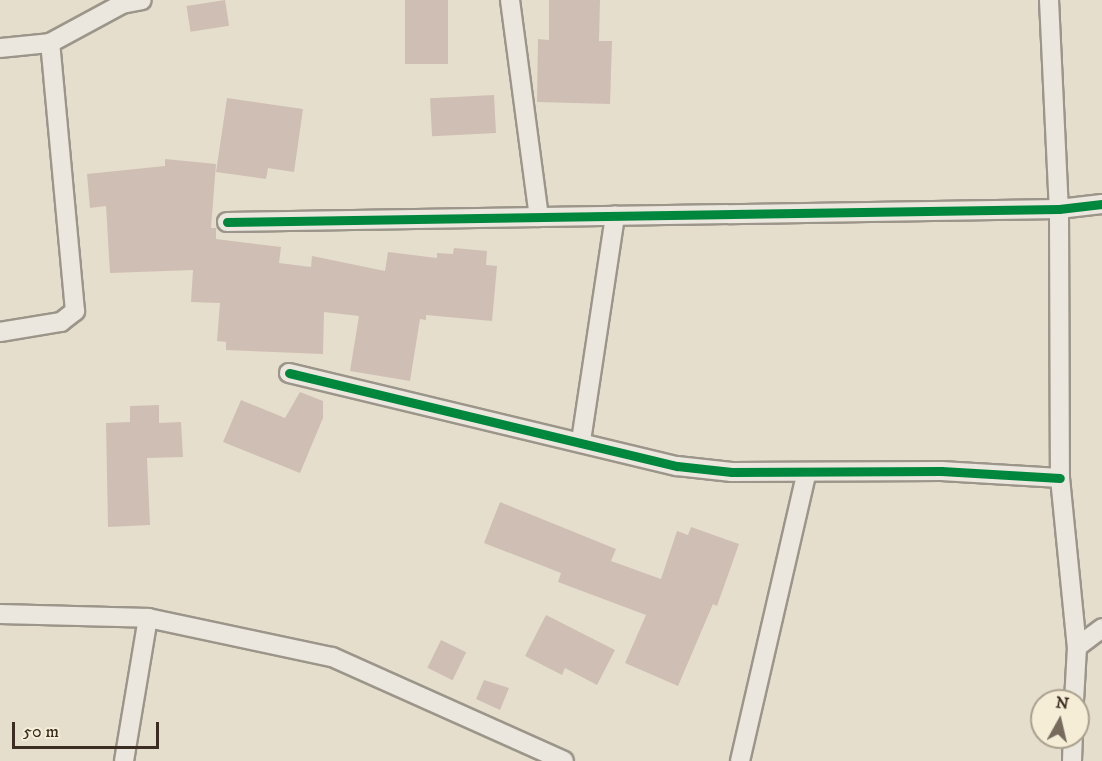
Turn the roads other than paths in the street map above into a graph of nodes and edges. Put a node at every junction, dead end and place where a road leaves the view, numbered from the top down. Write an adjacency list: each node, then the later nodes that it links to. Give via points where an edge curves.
1 (142, 0): 4 (street, via 122,4)
2 (510, 0): 9 (street)
3 (1049, 0): 7 (street)
4 (50, 43): 5 (street); 11 (street, via 75,311 61,322)
5 (0, 48)
6 (1102, 204): 7 (street)
7 (1059, 209): 8 (street); 15 (street)
8 (615, 216): 9 (street); 13 (street)
9 (539, 217): 10 (street)
10 (227, 222)
11 (0, 332)
12 (289, 373): 13 (street)
13 (581, 441): 14 (street, via 677,466)
14 (806, 474): 15 (street, via 941,471); 23 (street)
15 (1060, 478): 19 (street)
16 (0, 614): 17 (street)
17 (147, 618): 21 (street); 22 (street, via 332,657)
18 (1102, 628): 19 (street)
19 (1077, 646): 20 (street)
20 (1075, 689)
21 (124, 761)
22 (564, 761)
23 (740, 761)

